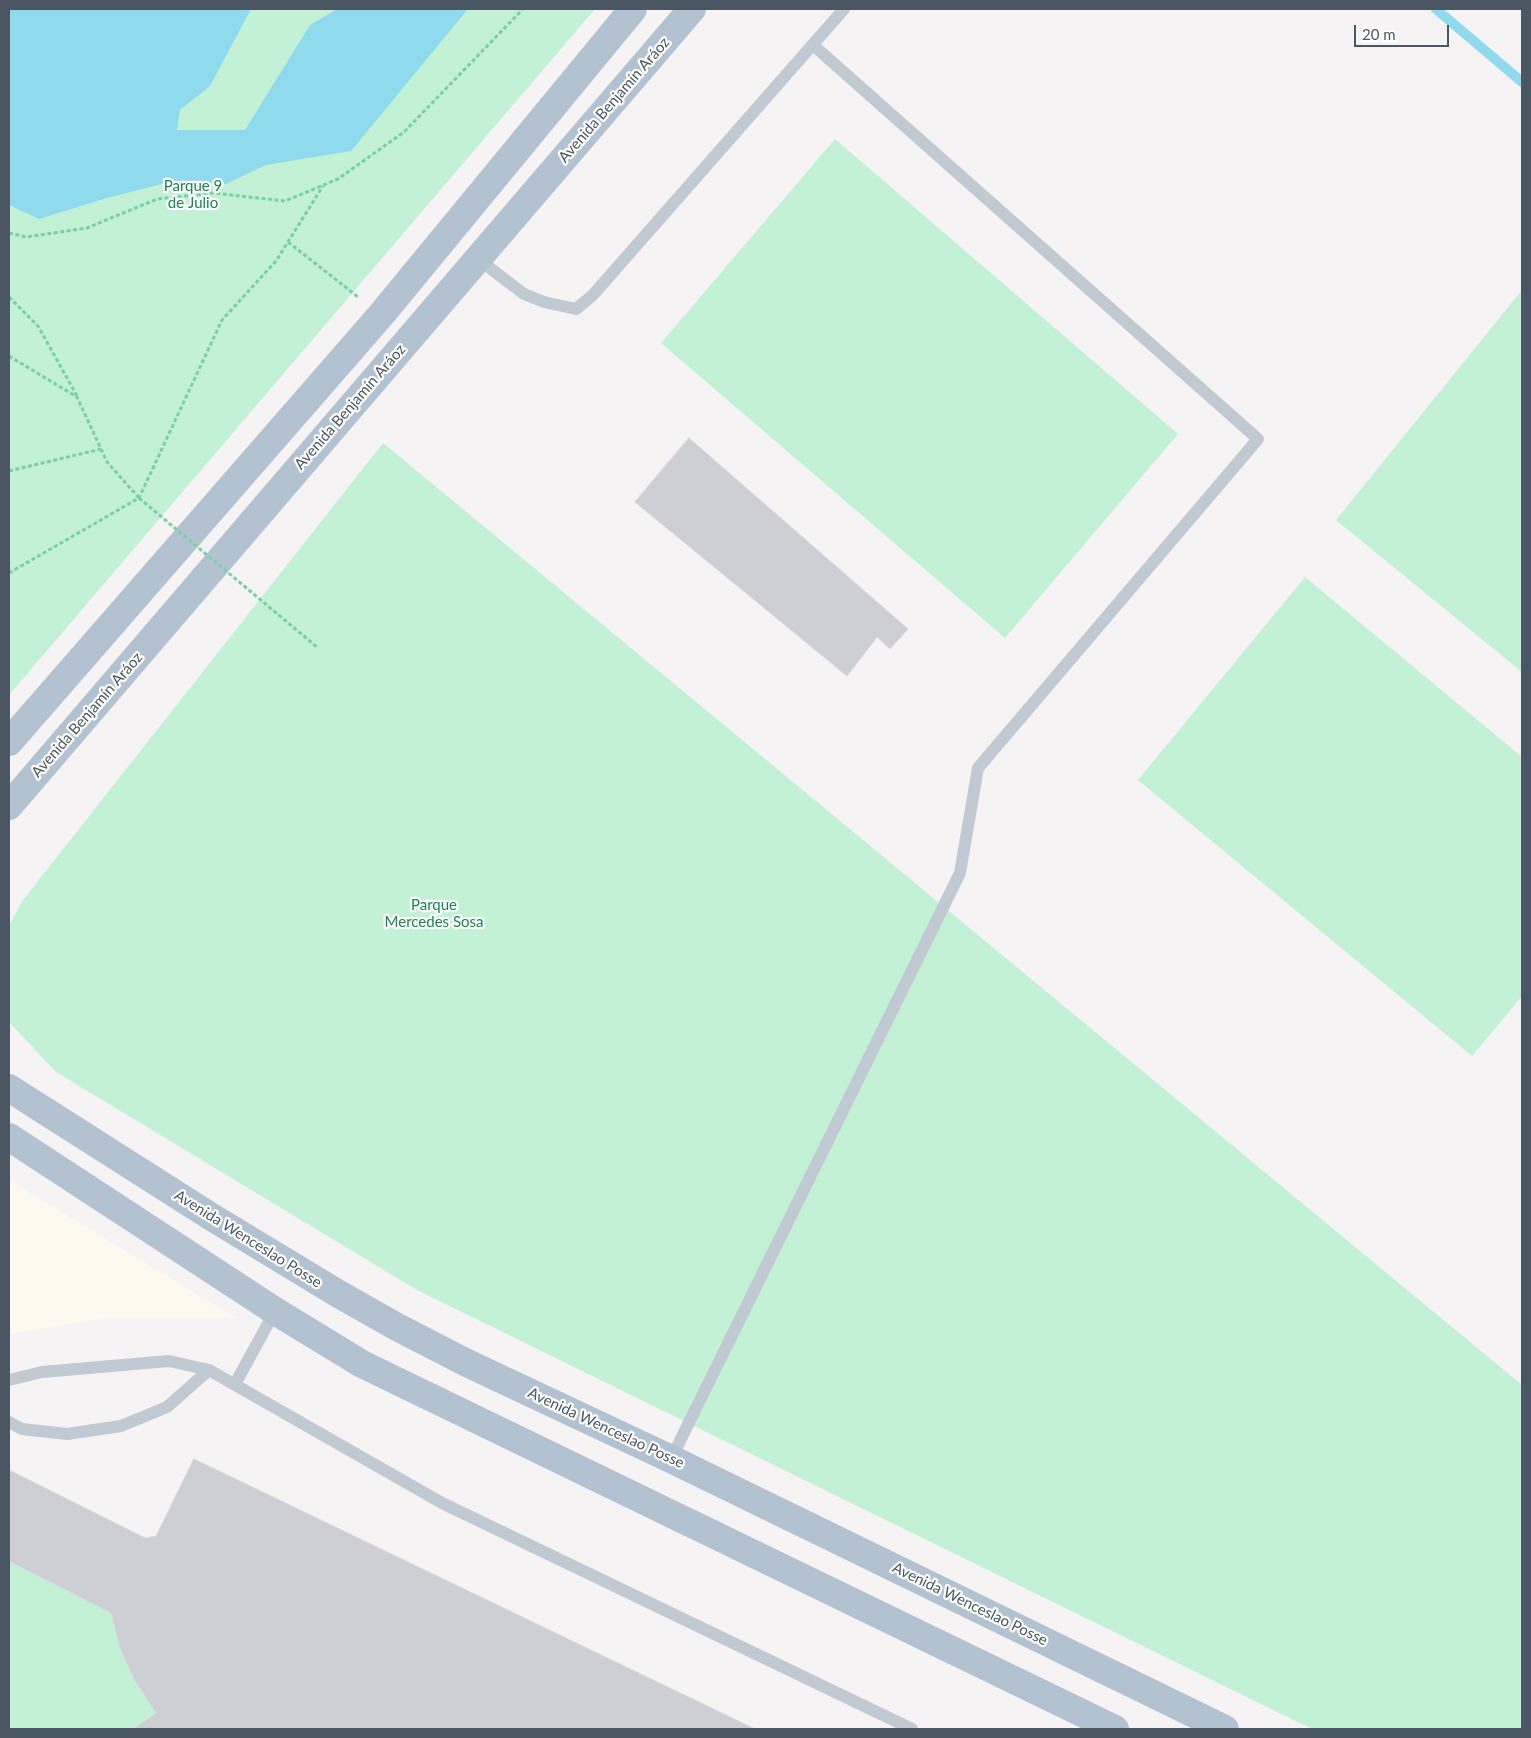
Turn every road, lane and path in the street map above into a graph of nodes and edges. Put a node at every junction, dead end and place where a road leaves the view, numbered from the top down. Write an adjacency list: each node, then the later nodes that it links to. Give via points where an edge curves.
1 (523, 9): 6 (path, via 404,132 338,179)
2 (633, 9): 11 (main road)
3 (692, 9): 9 (main road, Avenida Benjamín Aráoz)
4 (844, 9): 5 (lane)
5 (812, 45): 9 (lane, via 592,296 576,309 524,294); 28 (lane, via 1258,439 978,768 960,873)
6 (324, 185): 7 (path, via 285,201 213,194 157,199 87,228 26,237); 8 (path)
7 (9, 233)
8 (288, 242): 11 (path); 16 (path, via 276,261 222,320)
9 (478, 259): 20 (main road, Avenida Benjamín Aráoz)
10 (9, 297): 13 (path, via 38,326)
11 (381, 314): 19 (main road)
12 (9, 356): 13 (path)
13 (77, 397): 14 (path)
14 (101, 449): 15 (path); 16 (path, via 106,462)
15 (9, 470)
16 (139, 498): 17 (path); 18 (path, bridge)
17 (9, 573)
18 (318, 648)
19 (9, 742)
20 (9, 806)
21 (14, 1088): 28 (main road, Avenida Wenceslao Posse, via 210,1216 397,1327)
22 (9, 1138): 23 (main road)
23 (275, 1311): 26 (lane); 30 (main road, via 370,1368)
24 (209, 1370): 25 (lane, via 169,1361 42,1372); 26 (lane); 27 (lane, via 167,1407 121,1426 66,1434 22,1430)
25 (9, 1380)
26 (235, 1384): 29 (lane, via 442,1503)
27 (9, 1422)
28 (672, 1459): 31 (main road, Avenida Wenceslao Posse)
29 (912, 1729)
30 (1115, 1729)
31 (1225, 1729)

